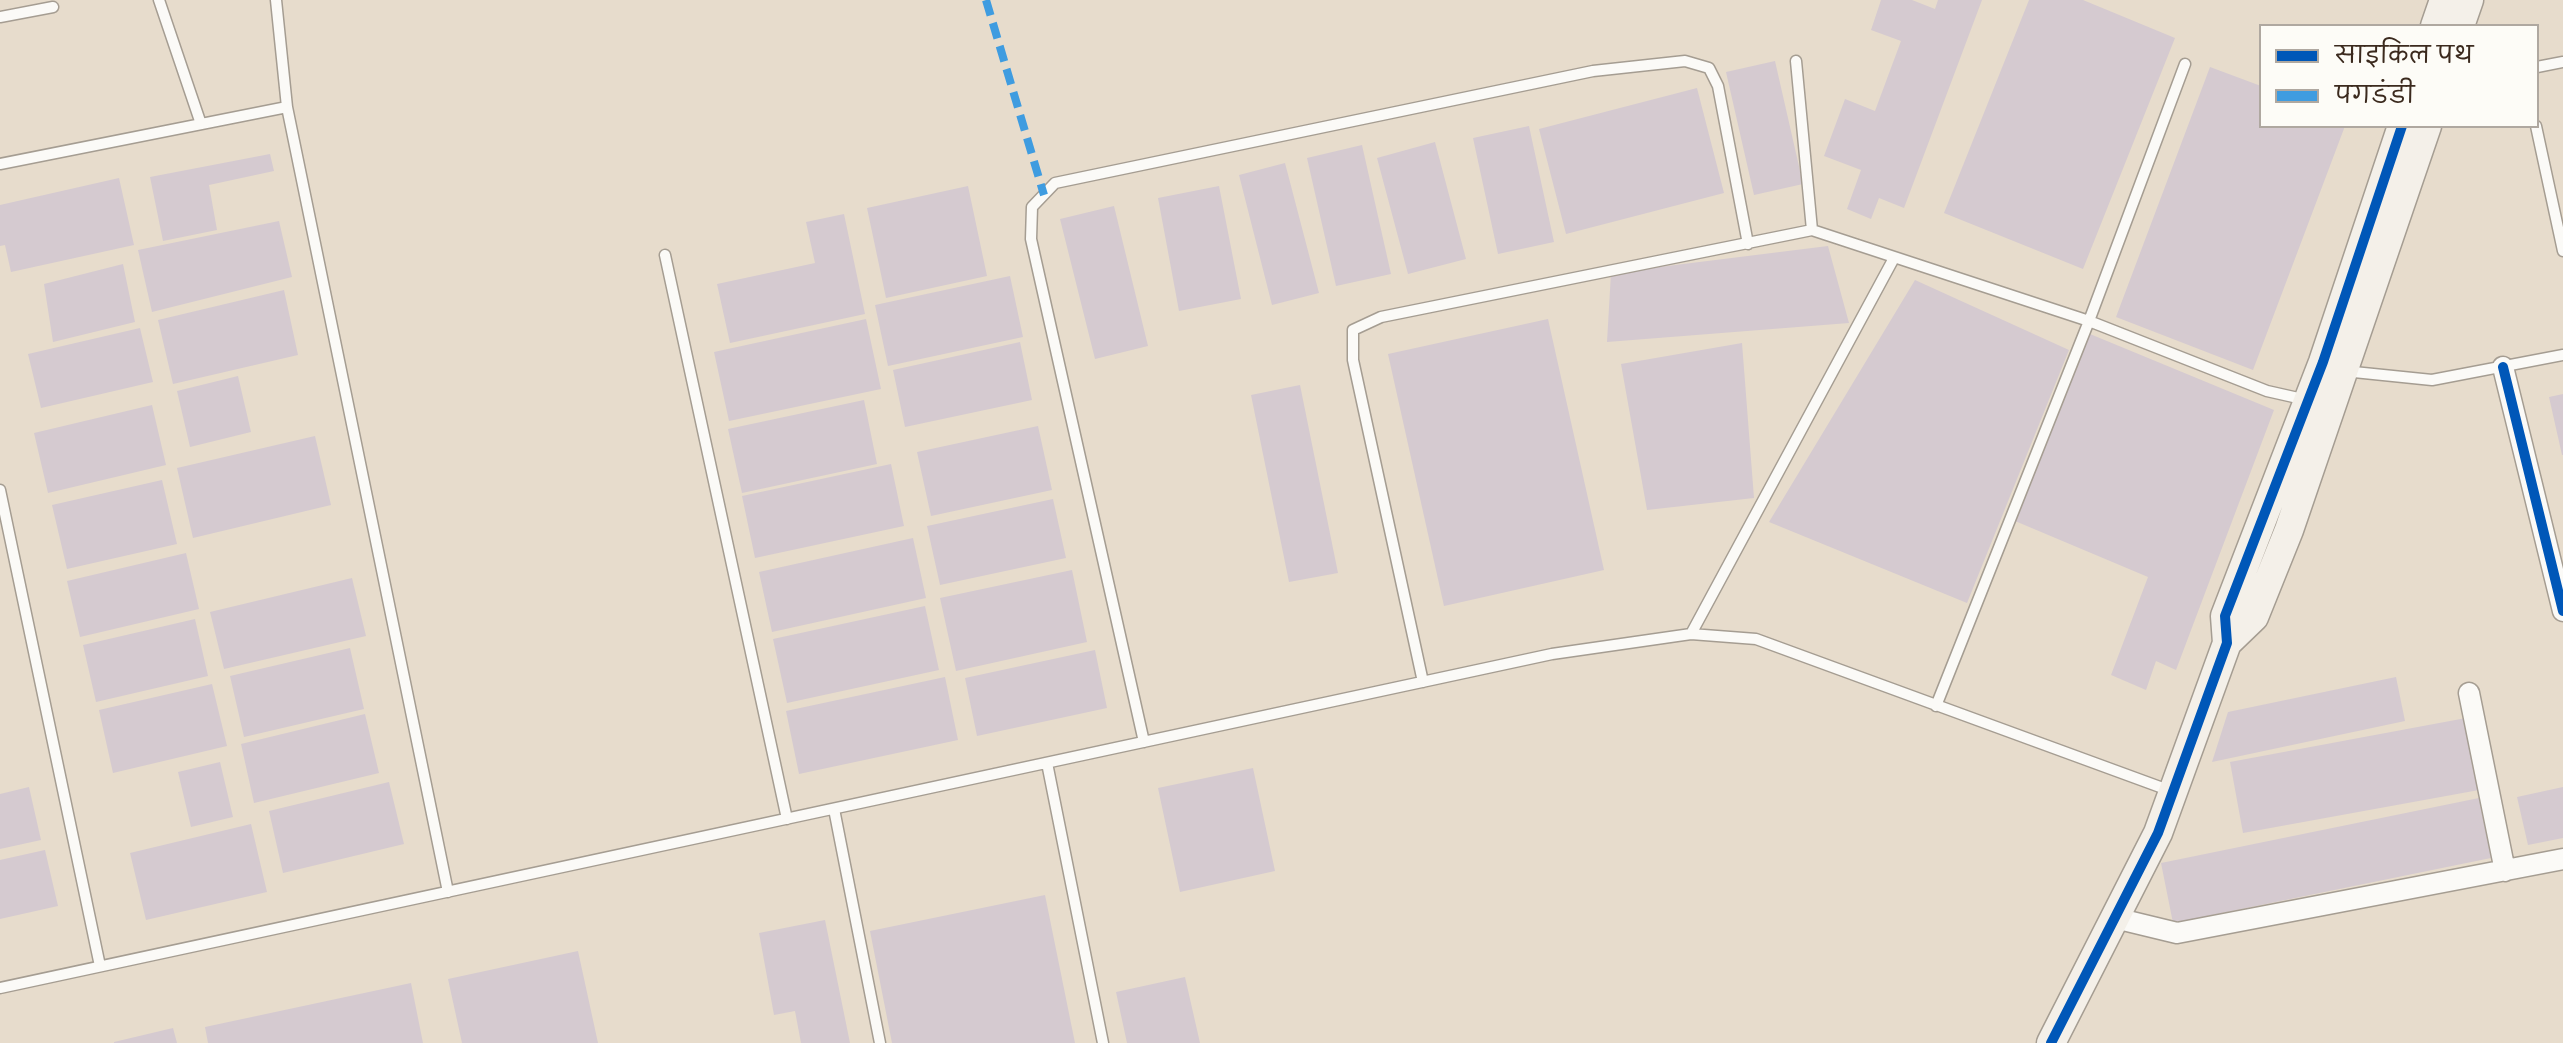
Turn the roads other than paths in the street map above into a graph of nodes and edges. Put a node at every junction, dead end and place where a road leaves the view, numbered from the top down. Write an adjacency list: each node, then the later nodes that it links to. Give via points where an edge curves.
1 (159, 0): 14 (lane)
2 (276, 0): 13 (lane)
3 (2444, 0): 7 (street)
4 (2469, 0): 8 (street)
5 (53, 7): 6 (lane)
6 (0, 17)
7 (2436, 24)
8 (2461, 24)
9 (1796, 61): 19 (lane)
10 (2563, 62): 12 (lane)
11 (2185, 64): 24 (lane)
12 (2539, 67)
13 (287, 107): 14 (lane); 43 (lane)
14 (201, 124): 18 (lane)
15 (2401, 128): 26 (street)
16 (2426, 128): 26 (street)
17 (2536, 128): 21 (lane)
18 (0, 164)
19 (1812, 230): 20 (lane); 23 (lane)
20 (1748, 244): 33 (lane, via 1381,317 1353,330 1353,360); 36 (lane, via 1718,86 1709,68 1685,61 1593,71 1055,183 1032,207 1031,239)
21 (2563, 251)
22 (665, 255): 40 (lane)
23 (1894, 258): 24 (lane); 31 (lane)
24 (2089, 321): 28 (lane, via 2267,391); 35 (lane)
25 (2563, 355): 27 (lane)
26 (2333, 367): 27 (lane, via 2432,380); 28 (street); 32 (street, via 2289,530 2254,617)
27 (2503, 367): 30 (street)
28 (2307, 400): 32 (street, via 2225,616)
29 (0, 490): 45 (lane)
30 (2563, 611)
31 (1691, 634): 33 (lane, via 1552,654); 35 (lane, via 1756,639)
32 (2227, 643): 38 (street)
33 (1423, 682): 36 (lane)
34 (2469, 693): 42 (street)
35 (1936, 706): 38 (lane)
36 (1144, 742): 37 (lane)
37 (1047, 763): 39 (lane); 48 (lane)
38 (2173, 792): 44 (street)
39 (834, 809): 40 (lane); 47 (lane)
40 (787, 819): 43 (lane)
41 (2563, 859): 42 (street)
42 (2505, 871): 44 (street, via 2177,933)
43 (448, 892): 45 (lane)
44 (2115, 918): 49 (street)
45 (100, 966): 46 (lane)
46 (0, 988)
47 (880, 1043)
48 (1103, 1043)
49 (2051, 1043)

